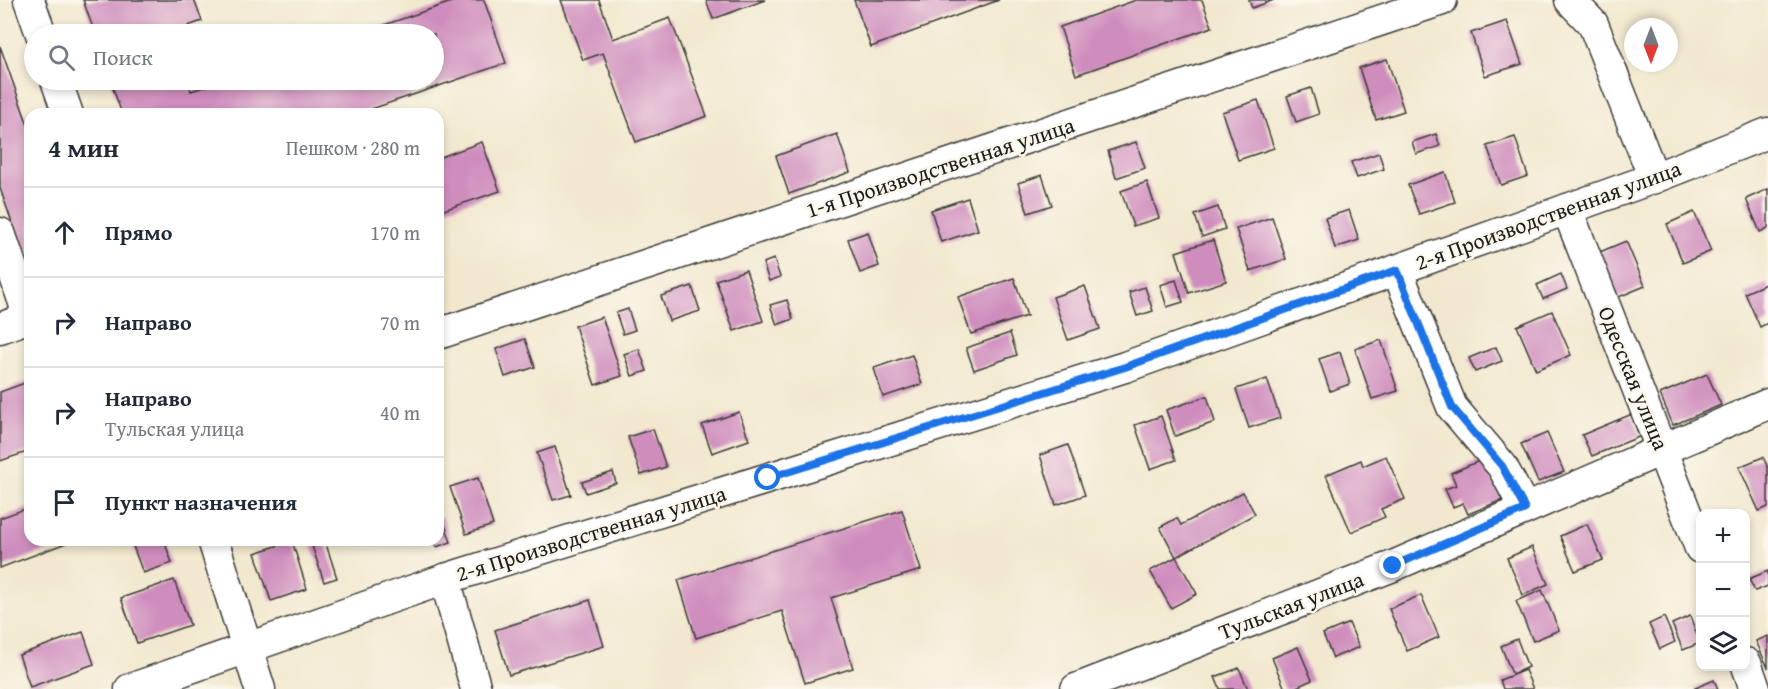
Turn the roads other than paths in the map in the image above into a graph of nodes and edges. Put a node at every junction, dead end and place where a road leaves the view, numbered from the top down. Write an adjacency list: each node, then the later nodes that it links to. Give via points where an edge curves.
1 (29, 0): 4 (street)
2 (1442, 0): 15 (street, 1-я Производственная улица)
3 (1578, 2): 8 (street, via 1593,24)
4 (37, 24)
5 (60, 90): 6 (street)
6 (66, 108)
7 (1768, 133): 8 (street, 2-я Производственная улица)
8 (1654, 178): 9 (street, 2-я Производственная улица)
9 (1567, 209): 11 (street, 2-я Производственная улица); 17 (street, Одесская улица)
10 (0, 233): 12 (street)
11 (1397, 270): 18 (street, via 1452,407 1502,466); 21 (street, 2-я Производственная улица, via 1125,367)
12 (24, 300)
13 (24, 319): 14 (street)
14 (0, 327)
15 (444, 332)
16 (1768, 404): 17 (street, Тульская улица)
17 (1662, 450): 18 (street, Тульская улица); 19 (street, Одесская улица)
18 (1525, 509): 27 (street, Тульская улица, via 1393,566)
19 (1696, 535)
20 (215, 546): 22 (street)
21 (445, 579): 22 (street, 2-я Производственная улица); 26 (street)
22 (249, 647): 24 (street, 2-я Производственная улица); 25 (street)
23 (1749, 671): 28 (street)
24 (130, 689)
25 (260, 689)
26 (476, 689)
27 (1076, 689)
28 (1755, 689)

